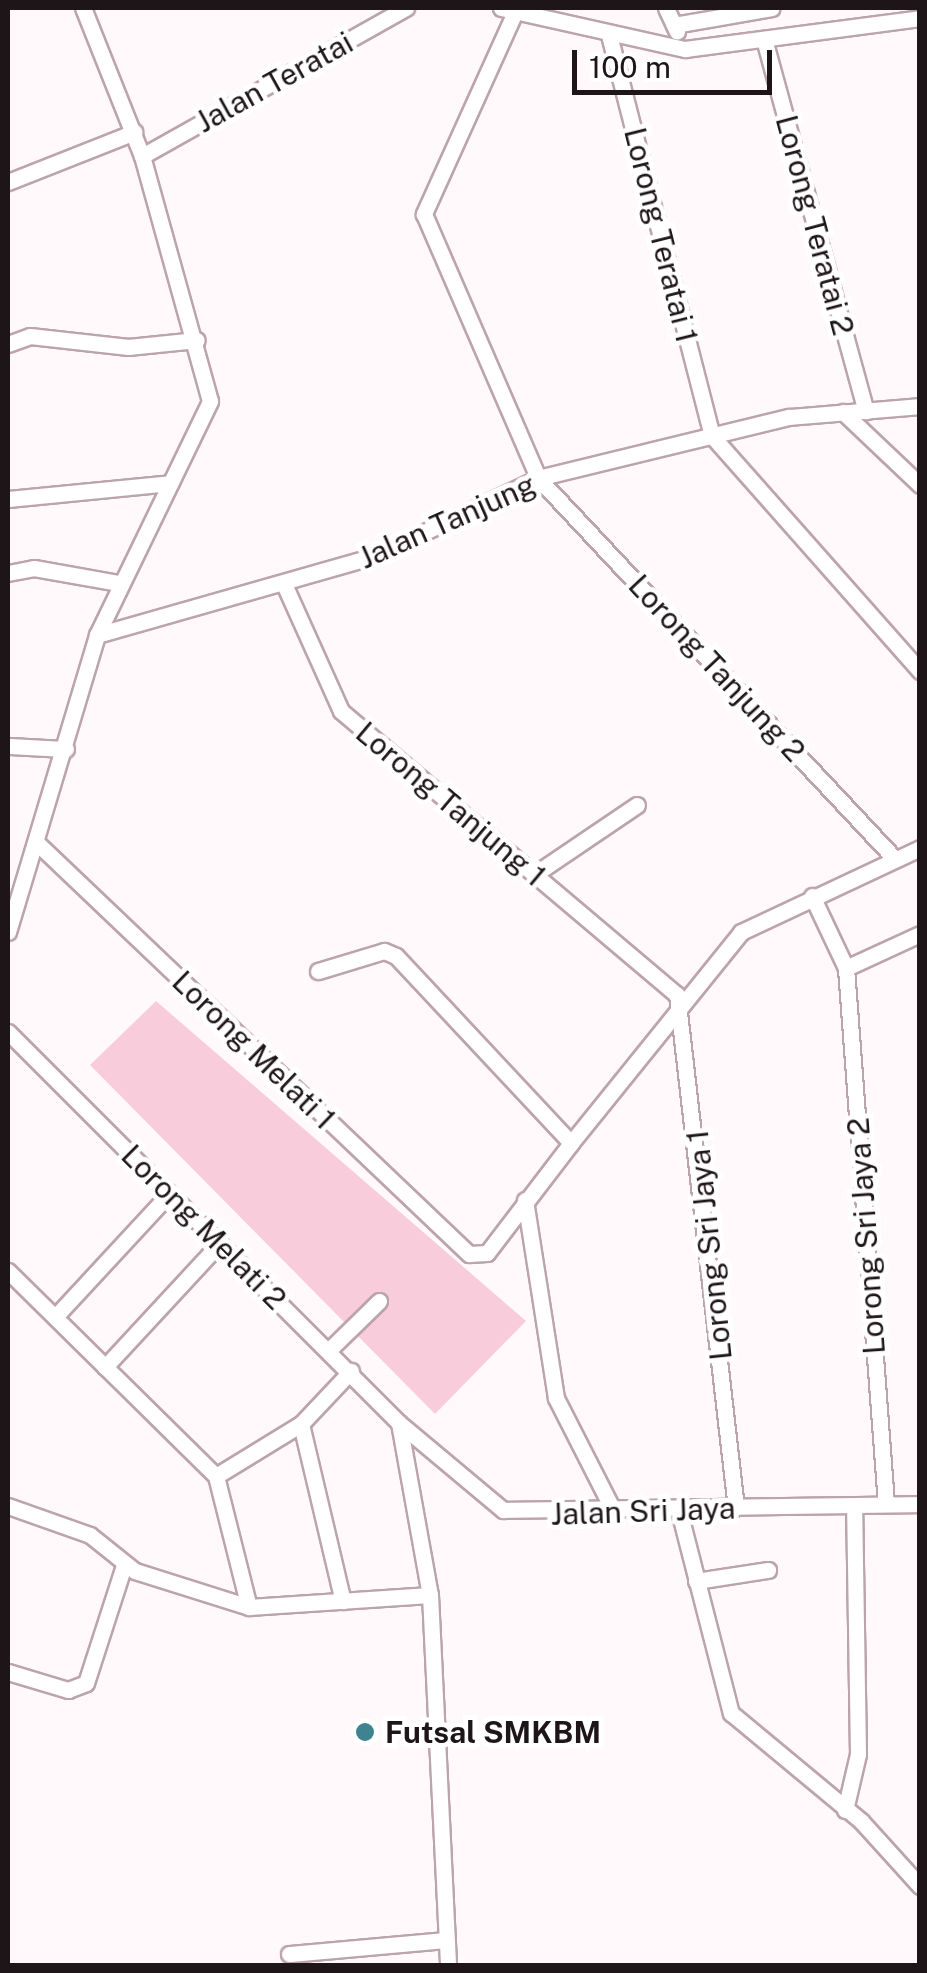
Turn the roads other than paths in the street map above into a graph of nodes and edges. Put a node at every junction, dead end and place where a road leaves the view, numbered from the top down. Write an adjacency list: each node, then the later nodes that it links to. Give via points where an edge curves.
1 (83, 8): 11 (street)
2 (406, 8): 12 (street, Jalan Teratai)
3 (666, 8): 7 (street)
4 (772, 8): 7 (street)
5 (508, 10): 8 (street); 20 (street, Lorong Tanjung 2, via 424,214)
6 (920, 18): 9 (street)
7 (674, 26): 10 (street)
8 (609, 35): 10 (street); 19 (street, Lorong Teratai 1)
9 (764, 40): 10 (street); 17 (street, Lorong Teratai 2)
10 (685, 49)
11 (134, 132): 12 (street); 13 (street, via 33,165)
12 (142, 156): 14 (street)
13 (8, 182)
14 (197, 340): 15 (street, via 142,347 30,336); 21 (street, via 210,401)
15 (8, 344)
16 (920, 406): 17 (street, Jalan Tanjung)
17 (866, 411): 18 (street, Jalan Tanjung)
18 (843, 412): 19 (street, Jalan Tanjung); 22 (street)
19 (712, 436): 20 (street, Jalan Tanjung); 28 (street)
20 (538, 478): 26 (street, Jalan Tanjung, via 399,546); 34 (street, Lorong Tanjung 2)
21 (170, 483): 23 (street); 25 (street)
22 (920, 485)
23 (8, 500)
24 (8, 572): 25 (street, via 34,568)
25 (118, 583): 27 (street)
26 (284, 584): 27 (street, Jalan Tanjung); 36 (street, Lorong Tanjung 1, via 341,712)
27 (97, 635): 30 (street)
28 (920, 671)
29 (8, 746): 30 (street)
30 (66, 749): 32 (street)
31 (637, 804): 36 (street)
32 (36, 842): 37 (street); 48 (street, Lorong Melati 1, via 473,1256 487,1253)
33 (920, 848): 34 (street)
34 (895, 859): 38 (street)
35 (8, 874): 37 (street)
36 (535, 874): 43 (street, Lorong Tanjung 1)
37 (26, 875): 39 (street)
38 (812, 896): 41 (street); 44 (street, via 741,932)
39 (8, 932)
40 (920, 934): 41 (street)
41 (846, 968): 59 (street, Lorong Sri Jaya 2)
42 (318, 971): 46 (street, via 384,951 396,956)
43 (670, 986): 44 (street, Lorong Sri Jaya 1)
44 (682, 1009): 46 (street); 63 (street, Lorong Sri Jaya 1)
45 (8, 1032): 47 (street, Lorong Melati 2)
46 (571, 1143): 48 (street)
47 (170, 1193): 49 (street, Lorong Melati 2); 52 (street)
48 (525, 1200): 65 (street, via 556,1398)
49 (219, 1244): 53 (street, Lorong Melati 2); 54 (street)
50 (8, 1271): 52 (street)
51 (378, 1301): 53 (street)
52 (55, 1317): 54 (street)
53 (329, 1350): 55 (street, Lorong Melati 2)
54 (105, 1366): 58 (street)
55 (350, 1371): 56 (street); 57 (street, Lorong Melati 2)
56 (300, 1424): 58 (street); 70 (street)
57 (399, 1424): 65 (street, Jalan Sri Jaya, via 503,1510); 69 (street)
58 (216, 1476): 71 (street)
59 (886, 1504): 60 (street, Jalan Sri Jaya); 61 (street, Jalan Sri Jaya)
60 (920, 1504)
61 (854, 1505): 63 (street, Jalan Sri Jaya); 73 (street, via 858,1754)
62 (8, 1506): 66 (street, via 90,1535)
63 (736, 1508): 64 (street, Jalan Sri Jaya)
64 (679, 1511): 65 (street, Jalan Sri Jaya); 68 (street)
65 (614, 1512)
66 (124, 1564): 71 (street); 72 (street, via 86,1684 68,1690)
67 (768, 1570): 68 (street)
68 (696, 1580): 73 (street, via 731,1713)
69 (430, 1595): 70 (street); 75 (street)
70 (343, 1600): 71 (street)
71 (249, 1606)
72 (8, 1672)
73 (845, 1810): 74 (street)
74 (920, 1886)
75 (446, 1940): 76 (street); 77 (street)
76 (289, 1954)
77 (448, 1966)

